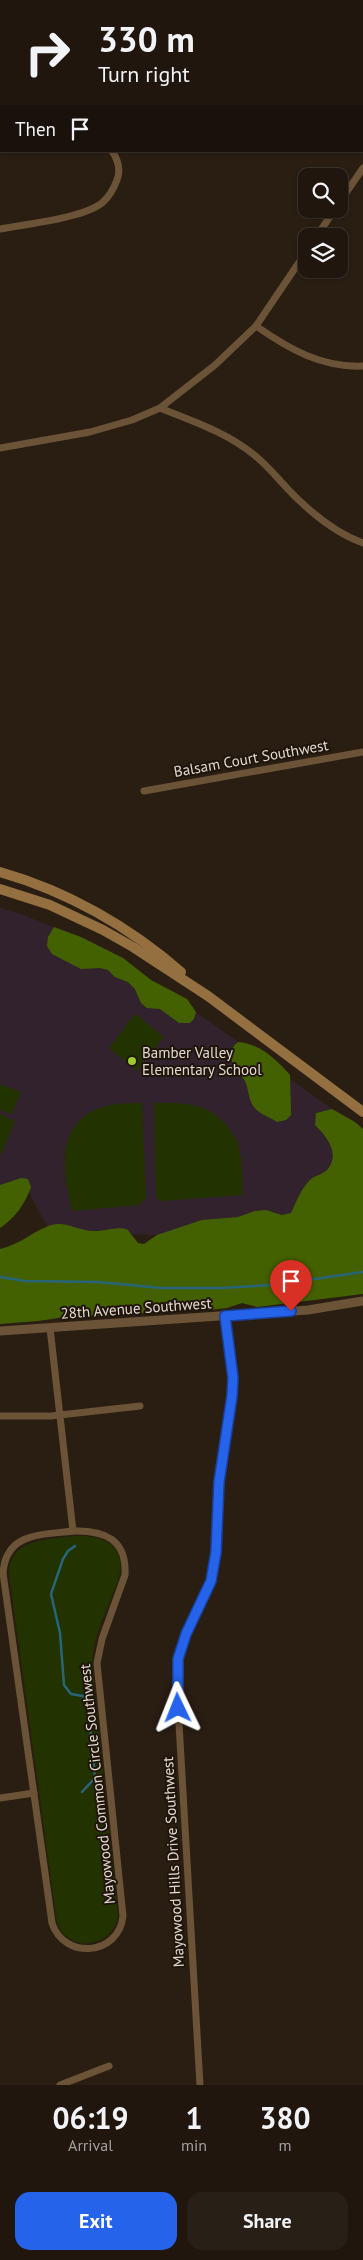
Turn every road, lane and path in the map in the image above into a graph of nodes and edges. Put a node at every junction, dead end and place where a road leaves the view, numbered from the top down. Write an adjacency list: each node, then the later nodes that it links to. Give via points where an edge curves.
1 (113, 152): 4 (street, via 119,174 114,188 102,202 72,215)
2 (363, 168): 3 (street)
3 (348, 190)
4 (0, 229)
5 (298, 264): 6 (street)
6 (256, 326): 7 (street, via 315,360 340,366); 8 (street, via 215,365)
7 (363, 366)
8 (160, 408): 9 (street, via 90,432); 10 (street, via 237,442 255,455 302,504)
9 (0, 448)
10 (363, 543)
11 (363, 752): 12 (street, Balsam Court Southwest)
12 (144, 791)
13 (0, 872): 15 (main road, via 84,906 127,930 161,954)
14 (0, 889): 15 (main road, via 50,905 103,930)
15 (208, 996): 16 (main road)
16 (363, 1112)
17 (363, 1301): 18 (street, 28th Avenue Southwest, via 308,1310)
18 (225, 1316): 19 (street, 28th Avenue Southwest); 29 (street, Mayowood Hills Drive Southwest, via 233,1378 219,1482 214,1570 208,1592 182,1646 177,1680)
19 (50, 1328): 20 (street, 28th Avenue Southwest); 22 (street)
20 (0, 1331)
21 (140, 1406): 22 (street)
22 (60, 1415): 23 (street); 24 (street)
23 (0, 1416)
24 (73, 1531): 25 (street, Mayowood Common Circle Southwest, via 21,1540 7,1554 4,1566); 25 (street, Mayowood Common Circle Southwest, via 95,1531 109,1537 119,1546 125,1560 125,1575 98,1656 124,1910 121,1928 106,1945 78,1948 65,1942 54,1931)
25 (34, 1793): 26 (street)
26 (0, 1798)
27 (109, 2066): 28 (street)
28 (60, 2085)
29 (200, 2085)

